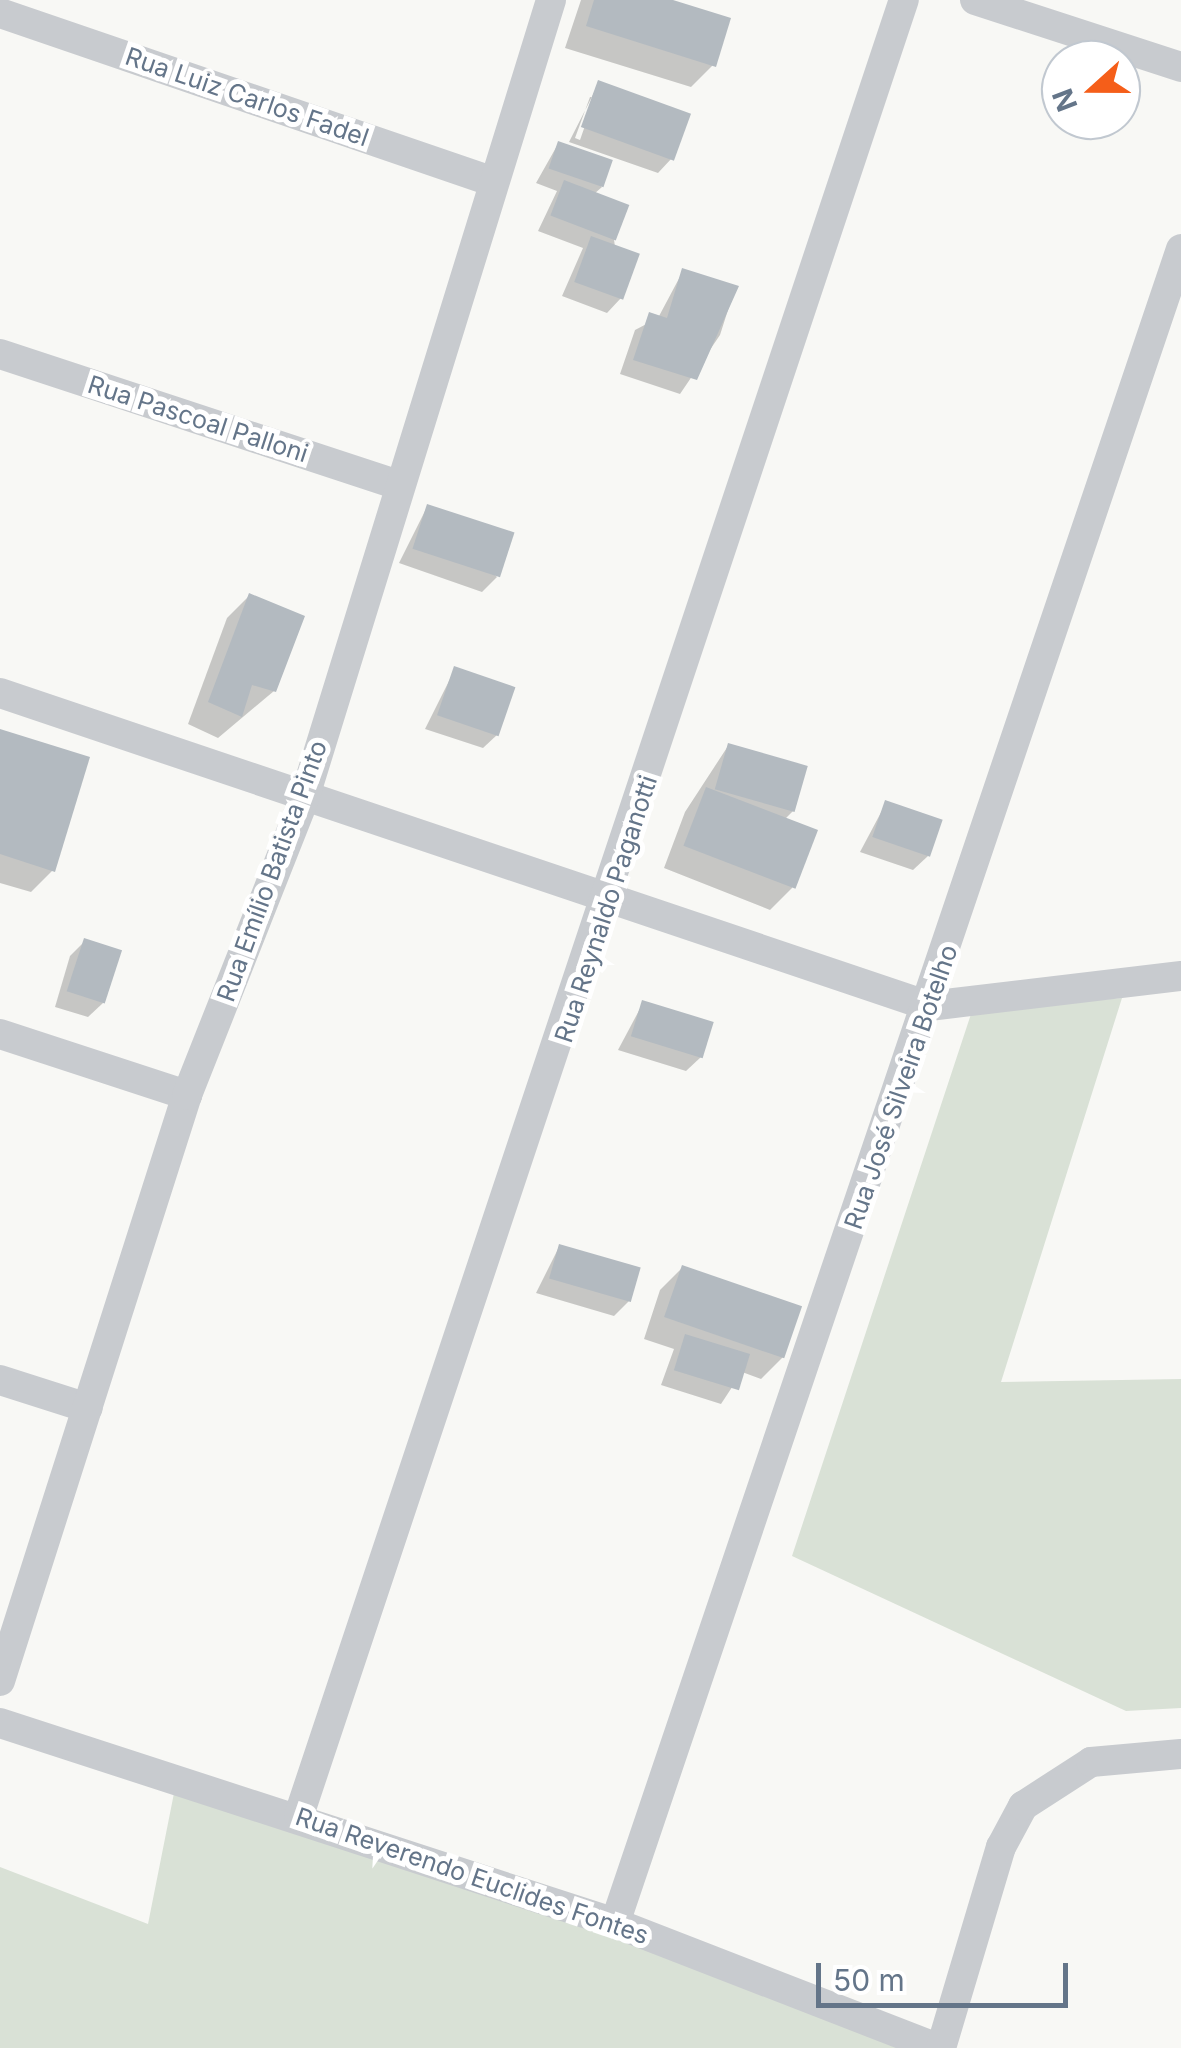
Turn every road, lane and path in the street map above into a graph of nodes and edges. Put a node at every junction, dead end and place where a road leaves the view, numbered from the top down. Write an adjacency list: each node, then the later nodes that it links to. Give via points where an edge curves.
1 (550, 0): 6 (street, Rua Emílio Batista Pinto)
2 (904, 0): 12 (street, Rua Reynaldo Paganotti)
3 (976, 0): 5 (street)
4 (0, 12): 6 (street, Rua Luiz Carlos Fadel)
5 (1181, 67)
6 (494, 182): 9 (street, Rua Emílio Batista Pinto)
7 (1181, 249): 14 (street, Rua José Silveira Botelho)
8 (0, 354): 9 (street, Rua Pascoal Palloni)
9 (396, 484): 11 (street, Rua Emílio Batista Pinto)
10 (0, 693): 11 (street)
11 (304, 799): 12 (street); 16 (street, Rua Emílio Batista Pinto)
12 (609, 903): 14 (street); 22 (street, Rua Reynaldo Paganotti)
13 (1181, 976): 14 (street)
14 (929, 1006): 23 (street, Rua José Silveira Botelho)
15 (0, 1034): 16 (street)
16 (188, 1094): 18 (street, Rua Emílio Batista Pinto)
17 (0, 1380): 18 (street)
18 (88, 1408): 19 (street, Rua Emílio Batista Pinto)
19 (0, 1681)
20 (0, 1723): 22 (street, Rua Reverendo Euclides Fontes)
21 (1181, 1754): 24 (street, via 1091,1762 1022,1806)
22 (299, 1815): 23 (street, Rua Reverendo Euclides Fontes)
23 (615, 1923): 24 (street, Rua Reverendo Euclides Fontes)
24 (939, 2048)

